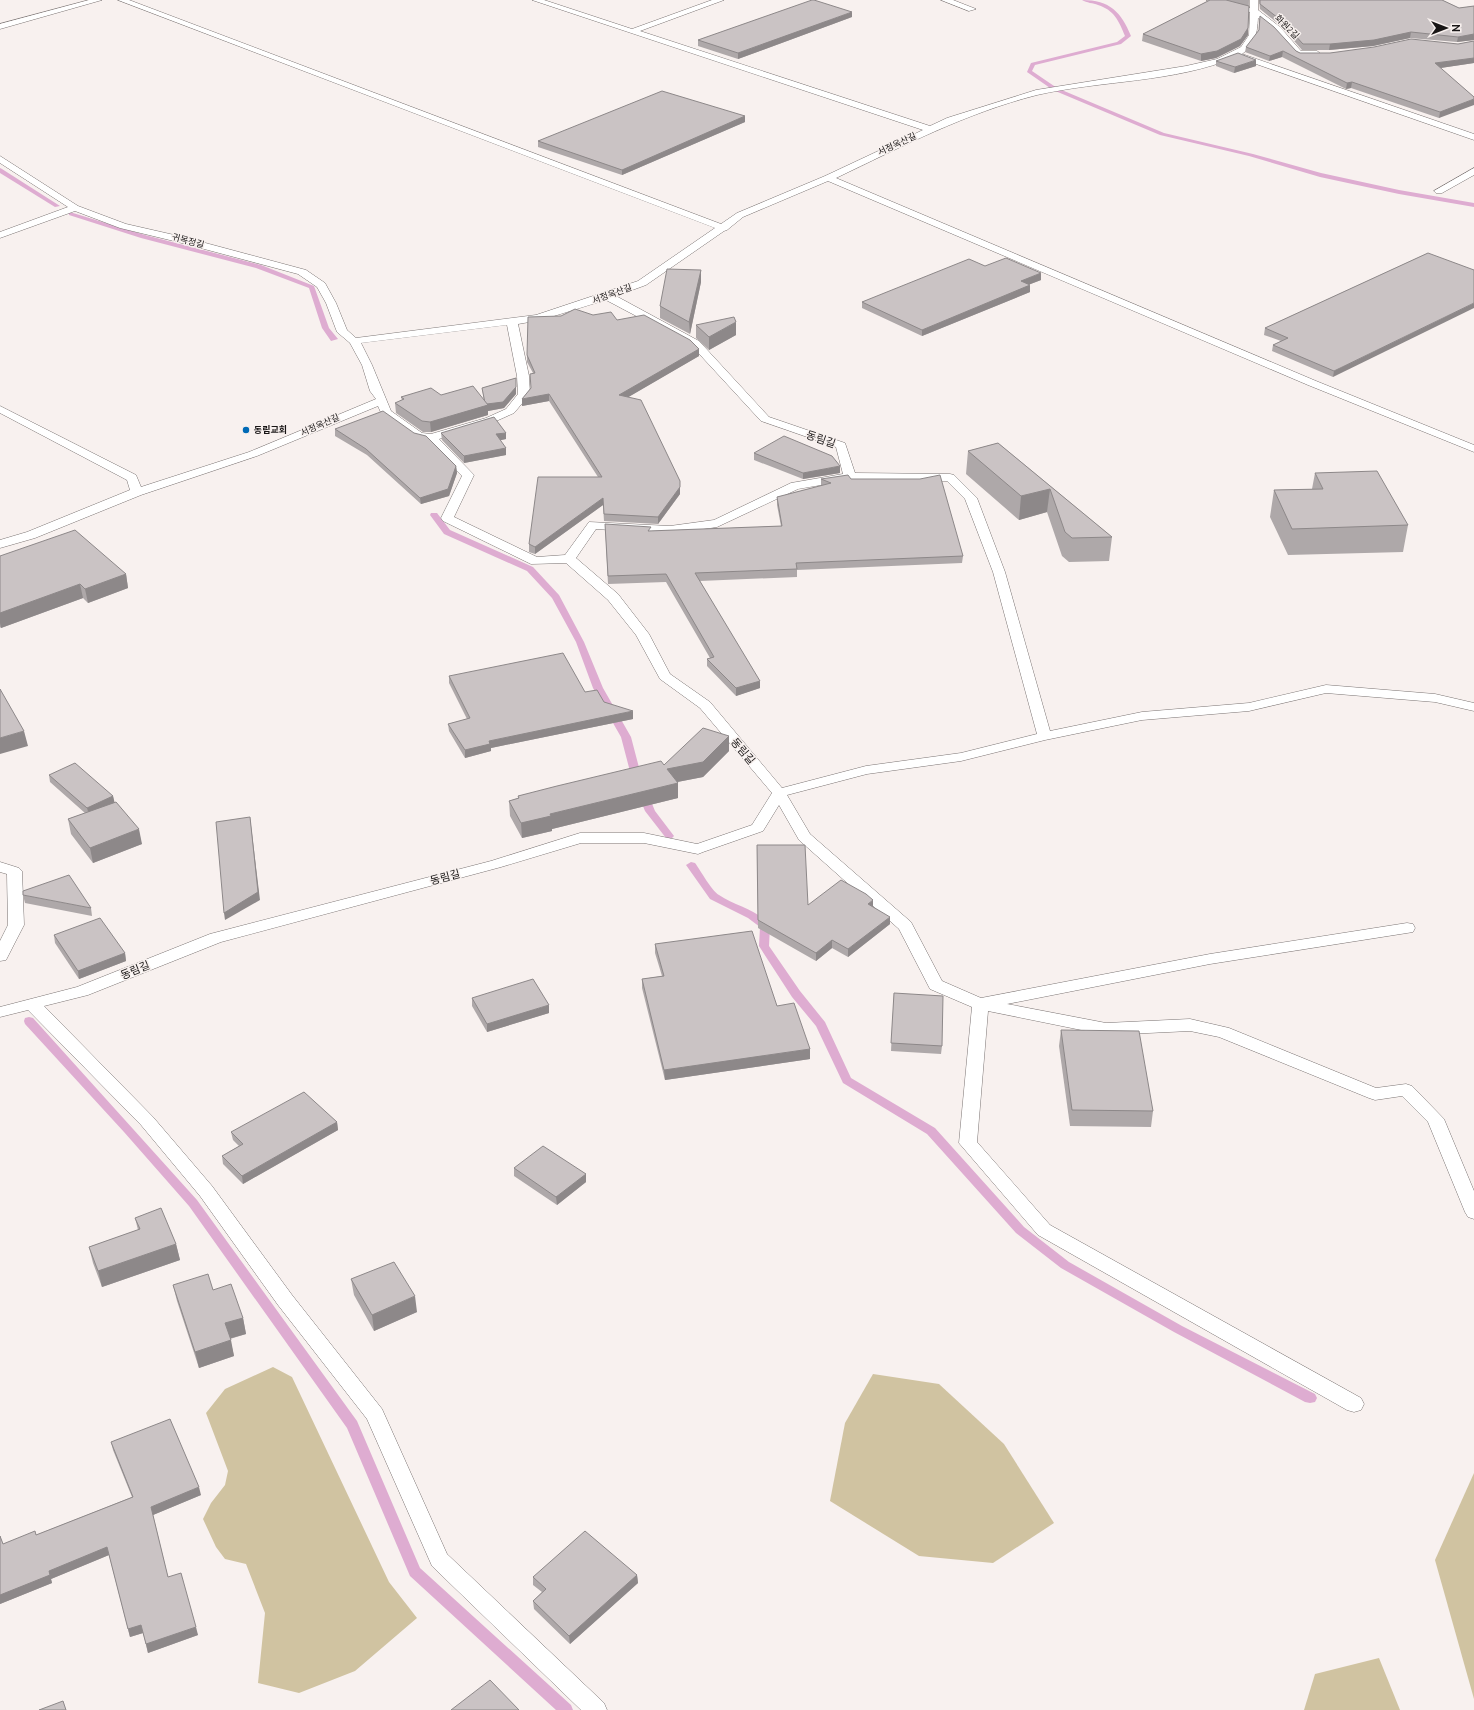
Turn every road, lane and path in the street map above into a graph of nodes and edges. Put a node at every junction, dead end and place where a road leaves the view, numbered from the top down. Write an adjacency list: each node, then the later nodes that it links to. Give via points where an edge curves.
1 (98, 0): 10 (lane)
2 (122, 0): 23 (lane)
3 (536, 0): 11 (lane)
4 (720, 0): 11 (lane)
5 (944, 0): 8 (lane)
6 (1210, 0): 9 (lane)
7 (1254, 0): 9 (lane, 서정옥산길)
8 (972, 10)
9 (1254, 11): 12 (lane, 서정옥산길, via 1253,35 1244,49); 14 (lane, 화원2길, via 1277,29)
10 (0, 27)
11 (633, 31): 16 (lane)
12 (1236, 54): 15 (lane); 16 (lane, 서정옥산길, via 1220,61 1186,69 1036,93 950,120)
13 (1329, 54): 14 (lane, 화원2길)
14 (1292, 56): 15 (lane)
15 (1270, 64): 17 (lane, via 1320,85)
16 (930, 129): 20 (lane, 서정옥산길)
17 (1474, 137)
18 (0, 159): 22 (lane, 귀목정길)
19 (1474, 171): 21 (lane)
20 (828, 178): 23 (lane, 서정옥산길, via 740,215); 31 (lane)
21 (1440, 191)
22 (75, 208): 24 (lane); 27 (lane, 귀목정길, via 123,226 302,272 321,285 342,332)
23 (724, 228): 25 (lane, 서정옥산길, via 642,283)
24 (0, 235)
25 (607, 296): 26 (lane, 서정옥산길, via 537,318); 32 (lane, 동림길, via 695,343 765,419 840,446)
26 (512, 320): 27 (lane, 서정옥산길); 30 (lane, via 524,394 510,411 490,420)
27 (354, 341): 28 (lane)
28 (382, 400): 30 (lane, via 386,413 419,436); 33 (lane, 서정옥산길, via 253,454)
29 (0, 409): 33 (lane, via 132,478)
30 (431, 438): 35 (lane, via 468,475 447,518 535,562)
31 (1474, 449)
32 (850, 476): 35 (lane, via 795,486 717,523 670,530 593,525); 37 (lane, via 950,478 971,498 999,572)
33 (137, 492): 34 (lane, 서정옥산길, via 30,535)
34 (0, 544)
35 (569, 559): 38 (lane, 동림길, via 613,597 642,634 665,676 705,704)
36 (1474, 707): 37 (lane, via 1435,698 1326,689 1249,707 1142,716)
37 (1045, 736): 38 (lane, via 961,758 866,770)
38 (779, 793): 42 (lane, 동림길, via 758,828 698,849 644,838 580,838 496,864 216,938 82,991); 43 (lane, via 804,837 905,926 936,986)
39 (0, 866): 41 (lane, via 14,871 16,926)
40 (1407, 928): 43 (lane, via 1210,959)
41 (0, 956)
42 (32, 1004): 44 (lane, 동림길); 47 (lane, via 147,1121 206,1191 374,1415 439,1560)
43 (980, 1004): 45 (lane, via 1106,1030 1190,1025 1223,1032 1376,1094 1406,1090 1435,1119); 46 (lane, via 968,1143 1044,1230)
44 (0, 1012)
45 (1474, 1212)
46 (1354, 1404)
47 (596, 1710)

